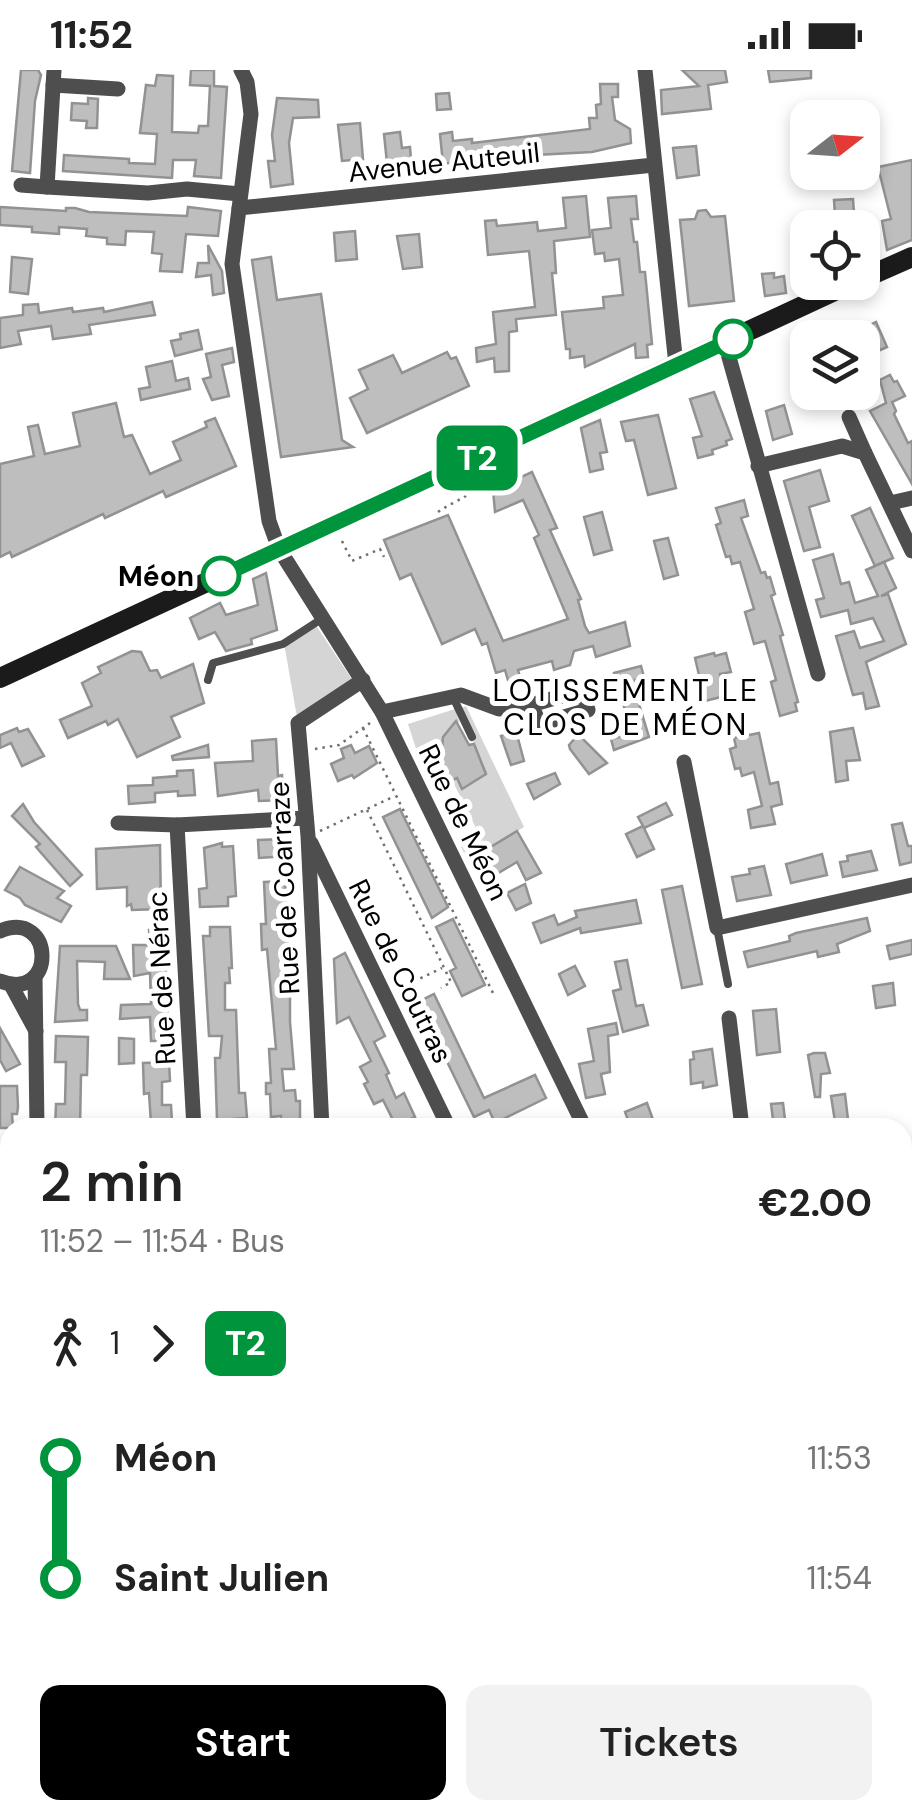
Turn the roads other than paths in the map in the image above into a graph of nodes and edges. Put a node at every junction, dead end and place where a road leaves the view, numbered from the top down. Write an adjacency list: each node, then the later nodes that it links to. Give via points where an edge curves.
1 (241, 70): 8 (street, Rue de Méon, via 251,114)
2 (645, 70): 5 (street)
3 (54, 77): 4 (street); 7 (street)
4 (118, 89)
5 (654, 164): 8 (street, Avenue Auteuil); 13 (street)
6 (22, 185): 7 (street, Avenue Auteuil)
7 (47, 187): 8 (street, Avenue Auteuil, via 188,189)
8 (239, 201): 19 (street, Rue de Méon, via 232,264 268,521)
9 (912, 257): 10 (main road)
10 (880, 271)
11 (816, 300): 12 (main road)
12 (725, 343): 13 (main road); 16 (street)
13 (676, 365): 19 (main road)
14 (849, 417): 15 (street)
15 (865, 453): 16 (street, via 842,446); 18 (street)
16 (758, 466): 22 (street)
17 (912, 498): 18 (street)
18 (890, 502): 20 (street)
19 (279, 549): 21 (street, Rue de Méon); 23 (main road)
20 (912, 551)
21 (323, 618): 24 (lane, via 283,644 212,663); 25 (street, Rue de Méon)
22 (818, 674)
23 (0, 678)
24 (208, 680)
25 (363, 680): 28 (street, Rue de Méon); 31 (street, Rue de Coarraze, via 298,723)
26 (453, 697): 27 (street, via 499,709); 28 (street); 29 (lane)
27 (531, 705)
28 (382, 712): 49 (street, Rue de Méon)
29 (472, 737)
30 (684, 762): 38 (street)
31 (306, 818): 33 (street); 34 (street, Rue de Coarraze)
32 (118, 822): 33 (street)
33 (178, 825): 46 (street, Rue de Nérac)
34 (308, 836): 36 (street, Rue de Coutras); 37 (street, Rue de Coarraze)
35 (912, 885): 38 (street)
36 (336, 895): 37 (lane); 48 (street, Rue de Coutras)
37 (310, 902): 47 (street, Rue de Coarraze)
38 (717, 928): 42 (lane)
39 (0, 930): 40 (street, via 24,928 39,940 43,959)
40 (35, 976): 41 (street); 44 (street)
41 (5, 983): 44 (street)
42 (728, 984)
43 (728, 1018): 50 (street)
44 (38, 1035): 45 (street)
45 (37, 1118)
46 (193, 1118)
47 (321, 1118)
48 (444, 1118)
49 (580, 1118)
50 (741, 1118)

